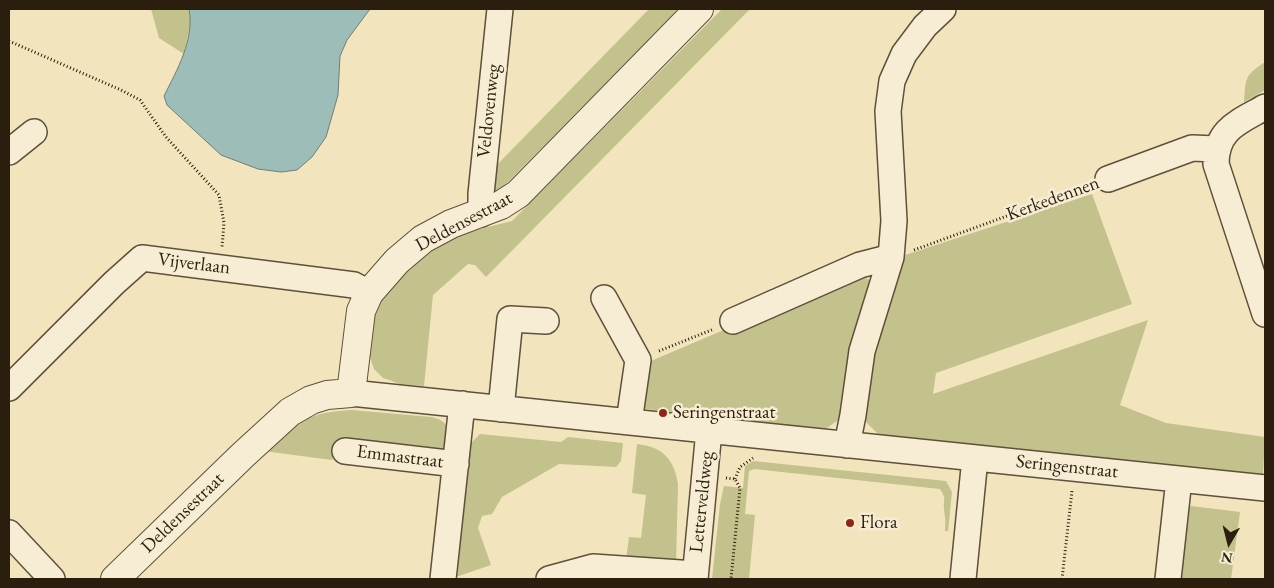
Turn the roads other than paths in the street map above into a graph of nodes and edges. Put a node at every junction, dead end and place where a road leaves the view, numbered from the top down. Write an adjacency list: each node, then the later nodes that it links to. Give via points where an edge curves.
1 (500, 9): 9 (street, Veldovenweg)
2 (699, 9): 9 (street, Deldensestraat, via 518,194)
3 (943, 9): 10 (street, via 904,54 892,81 888,111 894,213)
4 (1265, 107): 6 (street, via 1224,133)
5 (34, 132): 7 (street)
6 (1216, 149): 8 (street, Kerkedennen, via 1192,148); 13 (street, via 1216,164)
7 (9, 152)
8 (1108, 179)
9 (481, 214): 11 (street, Deldensestraat, via 451,224 423,240 397,261)
10 (891, 258): 15 (street, via 860,265); 22 (street, via 862,351)
11 (369, 293): 16 (street, Vijverlaan, via 354,285 142,258); 17 (street, Deldensestraat, via 361,311)
12 (604, 298): 20 (street, via 638,360)
13 (1265, 314)
14 (546, 321): 19 (street, via 510,319)
15 (733, 321)
16 (9, 388)
17 (351, 393): 18 (street, Seringenstraat); 31 (street, Deldensestraat, via 327,395 290,412)
18 (462, 404): 19 (street, Seringenstraat); 25 (street, Emmastraat)
19 (501, 409): 20 (street, Seringenstraat)
20 (629, 422): 21 (street, Seringenstraat)
21 (709, 430): 22 (street, Seringenstraat); 29 (street, Letterveldweg)
22 (847, 445): 24 (street, Seringenstraat)
23 (345, 451): 25 (street, Emmastraat)
24 (975, 458): 26 (street, Seringenstraat); 34 (street)
25 (456, 464): 32 (street, Emmastraat)
26 (1179, 479): 27 (street, Seringenstraat); 35 (street)
27 (1265, 488)
28 (9, 533): 30 (street)
29 (695, 577): 33 (street, Letterveldweg, via 593,567)
30 (52, 579)
31 (115, 579)
32 (443, 579)
33 (549, 579)
34 (963, 579)
35 (1168, 579)

